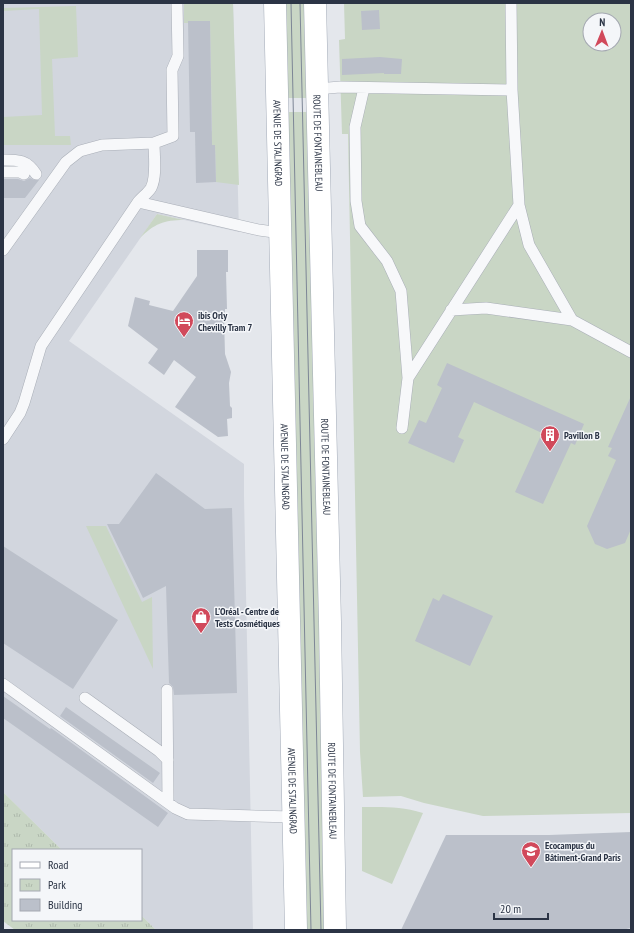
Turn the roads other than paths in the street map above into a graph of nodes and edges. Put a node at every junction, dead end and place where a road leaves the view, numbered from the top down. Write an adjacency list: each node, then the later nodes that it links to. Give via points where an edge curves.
1 (177, 3): 8 (lane, via 178,56 172,70 173,136)
2 (275, 3): 15 (main road, AVENUE DE STALINGRAD)
3 (315, 3): 6 (main road, ROUTE DE FONTAINEBLEAU)
4 (511, 3): 7 (lane)
5 (364, 88): 6 (lane); 7 (lane); 20 (lane, via 355,127 356,202 360,226 388,261 401,290)
6 (317, 89): 30 (main road, ROUTE DE FONTAINEBLEAU, via 330,630)
7 (512, 90): 14 (lane)
8 (154, 143): 13 (lane, via 151,188); 16 (lane, via 102,145 80,151 66,162)
9 (3, 160): 12 (lane, via 25,162)
10 (3, 172): 11 (lane)
11 (24, 174)
12 (36, 174)
13 (138, 202): 15 (lane, via 259,230); 22 (lane, via 41,346 20,413)
14 (519, 205): 17 (lane); 18 (lane, via 529,245)
15 (281, 232): 28 (main road, AVENUE DE STALINGRAD)
16 (3, 250)
17 (451, 310): 18 (lane, via 486,308); 20 (lane)
18 (572, 320): 19 (lane)
19 (631, 352)
20 (408, 378): 21 (lane)
21 (402, 428)
22 (3, 438)
23 (3, 684): 27 (lane)
24 (167, 690): 26 (lane)
25 (85, 698): 26 (lane)
26 (168, 760): 27 (lane)
27 (168, 803): 28 (lane, via 188,814)
28 (294, 817): 29 (main road, AVENUE DE STALINGRAD)
29 (296, 930)
30 (334, 930)

